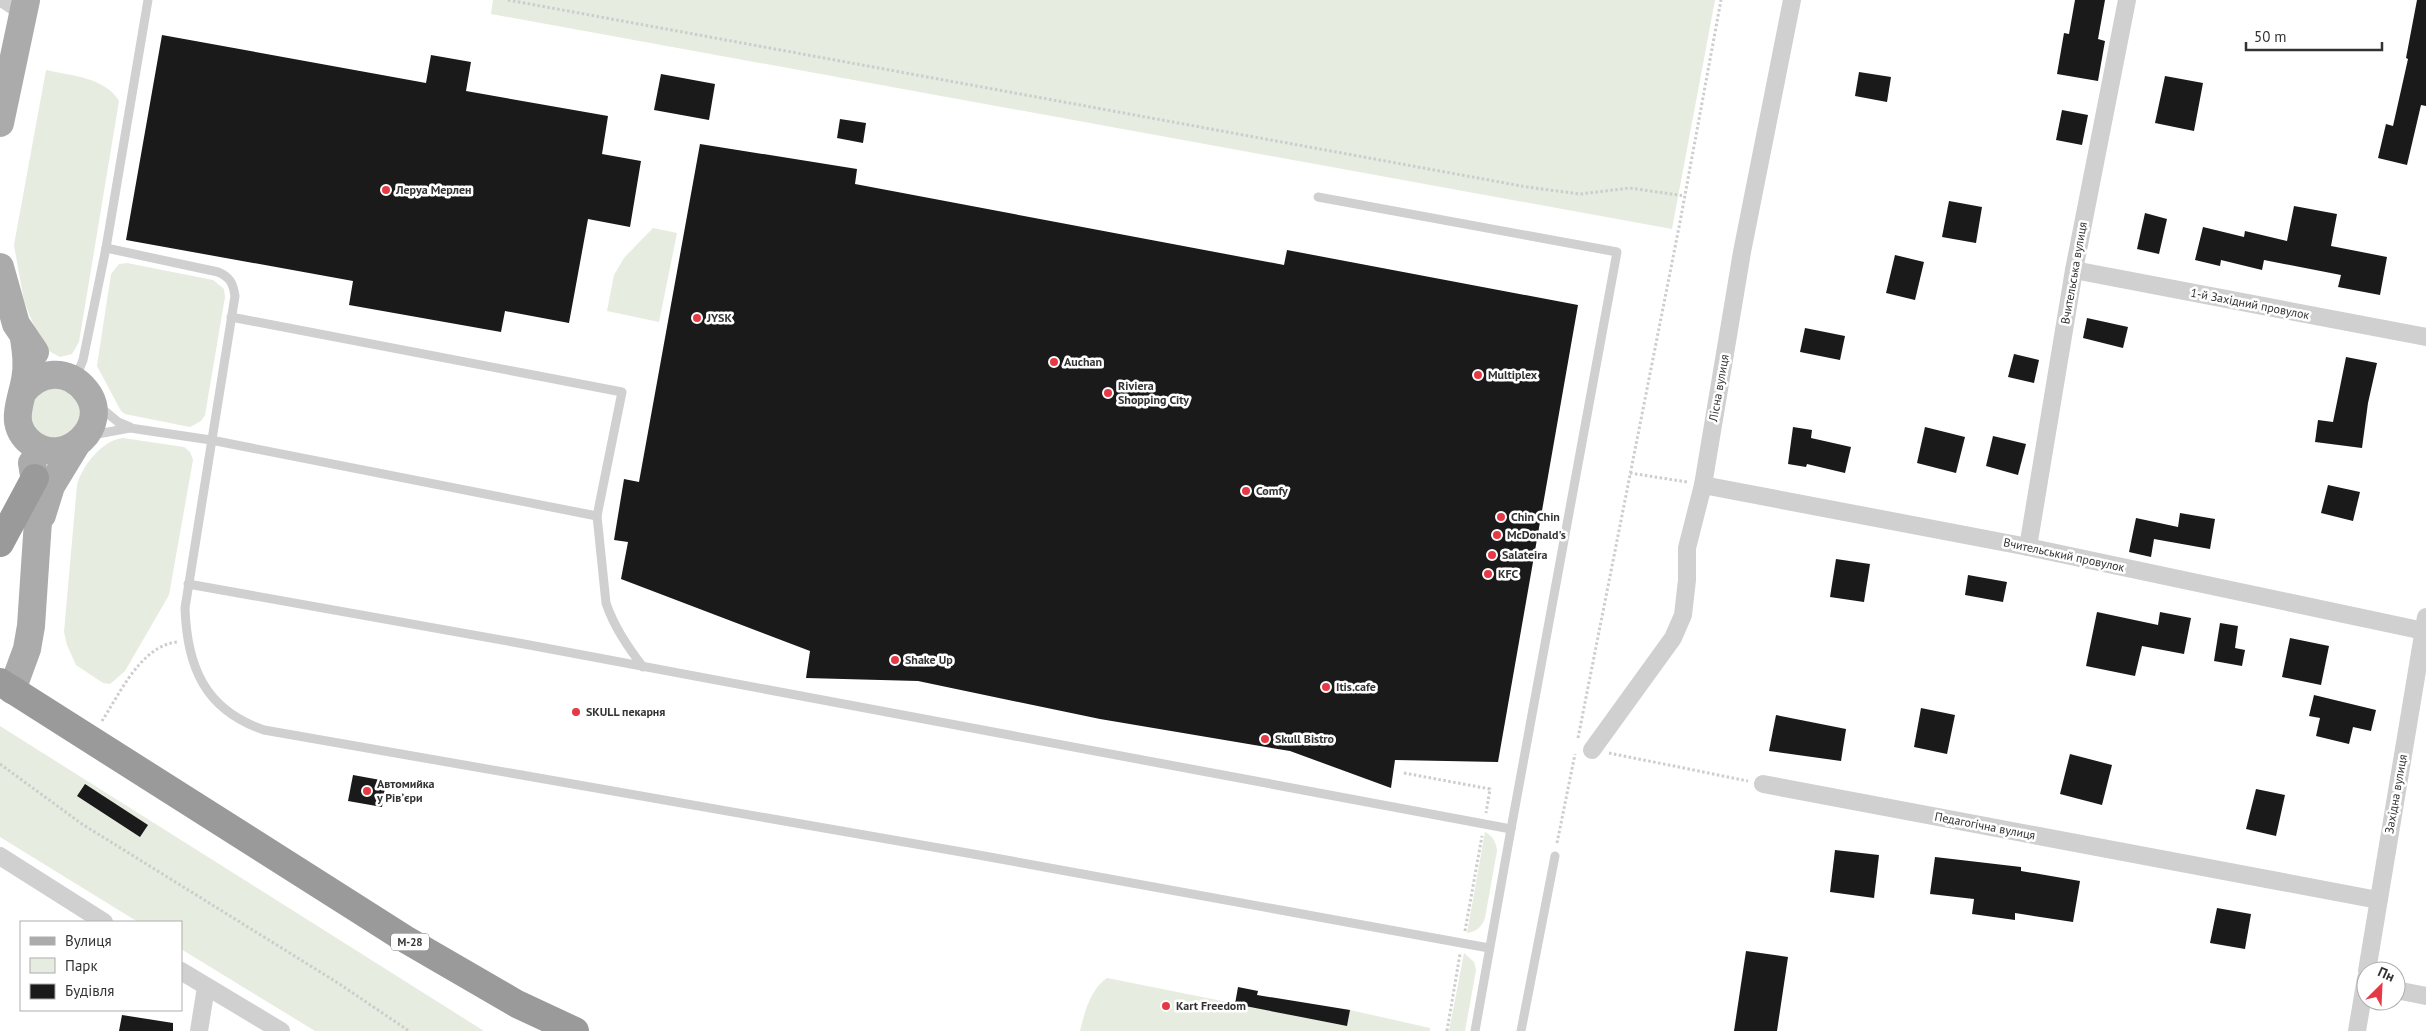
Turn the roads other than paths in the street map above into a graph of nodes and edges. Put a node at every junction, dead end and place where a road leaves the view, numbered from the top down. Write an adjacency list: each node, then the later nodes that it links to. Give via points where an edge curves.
1 (148, 0): 7 (lane)
2 (1792, 0): 20 (street, Лісна вулиця, via 1742,252)
3 (2128, 0): 9 (street, Вчительська вулиця)
4 (18, 4): 5 (main road)
5 (0, 120)
6 (1318, 197): 31 (lane, via 1617,252)
7 (106, 248): 10 (lane, via 227,276 233,284 235,296); 13 (lane)
8 (0, 267): 12 (main road, via 16,324)
9 (2074, 270): 11 (street, 1-й Західний провулок); 24 (street, Вчительська вулиця)
10 (231, 317): 17 (lane); 21 (lane, via 622,392)
11 (2426, 337)
12 (24, 338): 13 (main road, via 42,359); 14 (main road, via 27,366)
13 (76, 383): 14 (main road, via 45,375 28,385); 15 (lane, via 107,414); 18 (main road, via 92,403 92,422)
14 (22, 393): 16 (main road, via 16,412)
15 (130, 428): 17 (lane); 18 (lane, via 106,431)
16 (21, 431): 18 (main road, via 41,449 58,451); 19 (main road)
17 (211, 440): 21 (lane); 25 (lane)
18 (79, 442): 22 (main road, via 52,486)
19 (35, 478): 22 (main road); 23 (highway)
20 (1703, 485): 24 (street, Вчительський провулок); 29 (street, Лісна вулиця, via 1687,548 1683,615 1677,630 1646,679)
21 (597, 516): 27 (lane, via 603,589 610,616)
22 (39, 531): 28 (main road, via 27,649)
23 (0, 543)
24 (2028, 547): 26 (street, Вчительський провулок)
25 (188, 584): 27 (lane); 36 (lane, via 188,640 198,677 230,714 272,732)
26 (2425, 624): 34 (street, Західна вулиця)
27 (643, 667): 31 (lane)
28 (6, 686): 45 (highway, М-28, via 405,939 517,1004)
29 (1592, 750)
30 (1763, 784): 34 (street, Педагогічна вулиця)
31 (1511, 829): 36 (lane)
32 (0, 856): 35 (street)
33 (1555, 856): 47 (lane)
34 (2378, 900): 37 (street, Західна вулиця)
35 (102, 921)
36 (1489, 948): 46 (lane)
37 (2369, 961)
38 (182, 972): 39 (street)
39 (206, 987): 43 (street); 44 (street)
40 (2406, 992): 41 (street)
41 (2426, 996)
42 (2360, 1011): 48 (street, Західна вулиця)
43 (199, 1031)
44 (281, 1031)
45 (575, 1031)
46 (1475, 1031)
47 (1521, 1031)
48 (2357, 1031)

